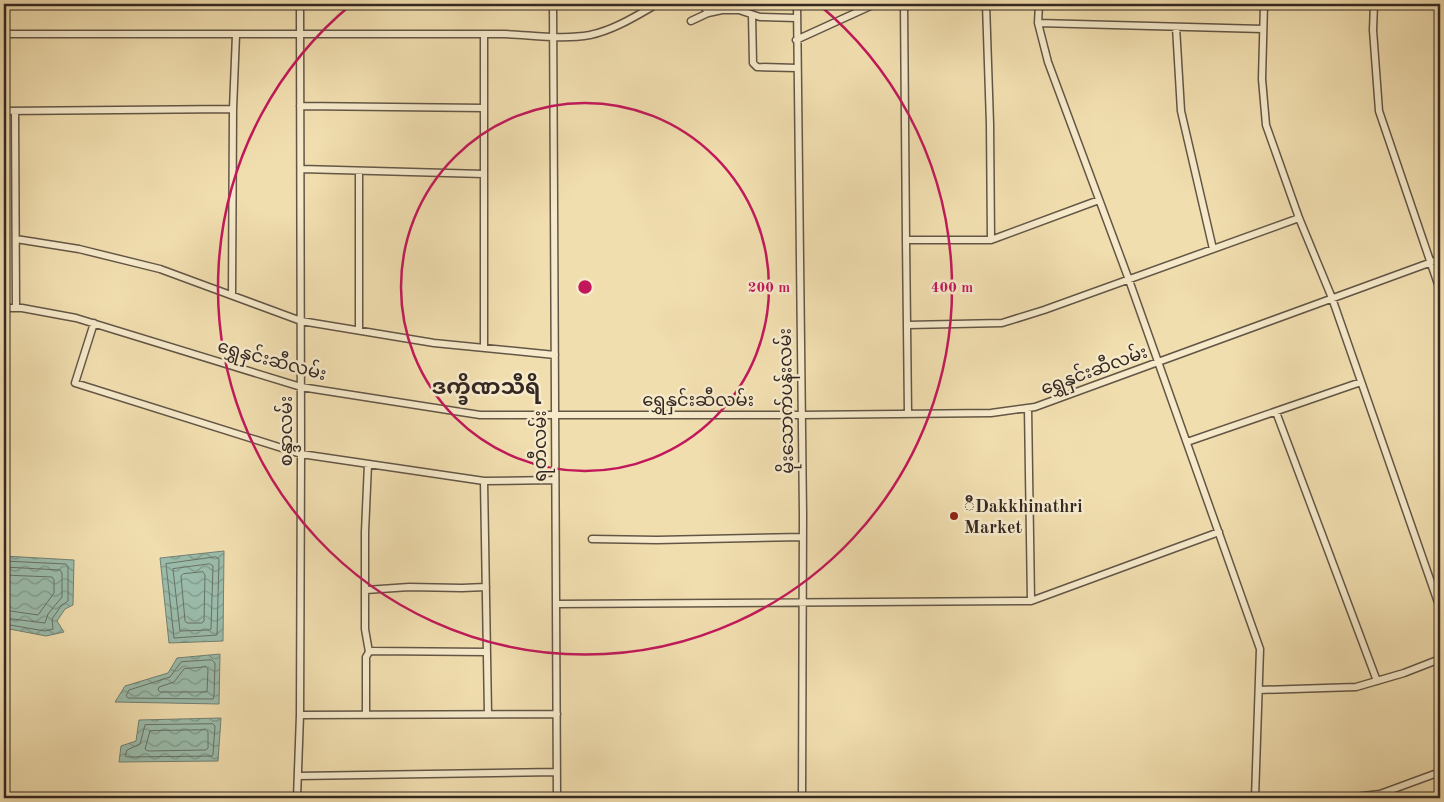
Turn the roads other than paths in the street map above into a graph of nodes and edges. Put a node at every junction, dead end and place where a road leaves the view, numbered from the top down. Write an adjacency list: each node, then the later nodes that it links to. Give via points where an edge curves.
1 (300, 4): 22 (street, စန္ဒာလမ်း)
2 (553, 4): 23 (street, ရတီလမ်း)
3 (657, 4): 23 (street, via 624,23 590,35)
4 (703, 4): 12 (street)
5 (797, 4): 14 (street, မိုးသောက်ပန်းလမ်း)
6 (875, 4): 24 (street)
7 (904, 4): 37 (street)
8 (986, 4): 38 (street)
9 (1038, 4): 16 (street)
10 (1264, 4): 18 (street)
11 (1374, 4): 41 (street, via 1379,111)
12 (708, 13): 13 (street, via 739,10); 15 (street)
13 (752, 15): 14 (street); 25 (street, via 753,63 757,67)
14 (796, 18): 24 (street, မိုးသောက်ပန်းလမ်း)
15 (691, 21)
16 (1038, 23): 17 (street); 34 (street, via 1048,62)
17 (1176, 27): 18 (street); 39 (street, via 1181,111)
18 (1263, 29): 35 (street, via 1262,79 1266,125)
19 (4, 34): 21 (street)
20 (484, 34): 22 (street); 23 (street); 27 (street)
21 (236, 35): 22 (street); 28 (street)
22 (300, 35): 26 (street, စန္ဒာလမ်း)
23 (554, 37): 53 (street, ရတီလမ်း)
24 (796, 40): 25 (street, မိုးသောက်ပန်းလမ်း)
25 (797, 68): 60 (street, မိုးသောက်ပန်းလမ်း)
26 (300, 106): 27 (street); 31 (street, စန္ဒာလမ်း)
27 (484, 108): 33 (street)
28 (233, 109): 30 (street); 44 (street)
29 (4, 111): 30 (street)
30 (15, 111): 36 (street)
31 (300, 169): 32 (street); 48 (street, စန္ဒာလမ်း)
32 (359, 171): 33 (street); 51 (street)
33 (484, 174): 52 (street)
34 (1099, 200): 38 (street); 42 (street)
35 (1300, 218): 39 (street); 45 (street)
36 (16, 239): 44 (street, via 80,249 160,270); 47 (street)
37 (906, 240): 38 (street); 50 (street)
38 (991, 240)
39 (1214, 249): 42 (street)
40 (1440, 260): 41 (street, ရွှေနှင်းဆီလမ်း)
41 (1430, 263): 43 (street); 45 (street, ရွှေနှင်းဆီလမ်း)
42 (1129, 280): 50 (street, via 1002,323); 54 (street)
43 (1440, 290)
44 (232, 295): 48 (street)
45 (1332, 298): 54 (street, ရွှေနှင်းဆီလမ်း); 55 (street)
46 (4, 308): 47 (street, ရွှေနှင်းဆီလမ်း)
47 (16, 308): 49 (street, ရွှေနှင်းဆီလမ်း)
48 (301, 321): 51 (street); 56 (street, စန္ဒာလမ်း)
49 (94, 323): 56 (street, ရွှေနှင်းဆီလမ်း); 63 (street, via 75,383)
50 (908, 325): 59 (street)
51 (359, 330): 52 (street)
52 (484, 348): 53 (street)
53 (555, 356): 61 (street, ရတီလမ်း)
54 (1159, 363): 57 (street, ရွှေနှင်းဆီလမ်း); 62 (street)
55 (1361, 382): 58 (street); 75 (street)
56 (301, 387): 61 (street, ရွှေနှင်းဆီလမ်း, via 480,415); 63 (street, စန္ဒာလမ်း)
57 (1028, 408): 59 (street, ရွှေနှင်းဆီလမ်း, via 991,413); 73 (street)
58 (1276, 412): 62 (street); 79 (street)
59 (908, 413): 60 (street, ရွှေနှင်းဆီလမ်း)
60 (802, 415): 61 (street, ရွှေနှင်းဆီလမ်း); 68 (street, မိုးသောက်ပန်းလမ်း)
61 (555, 416): 65 (street, ရတီလမ်း)
62 (1187, 442): 67 (street)
63 (302, 454): 64 (street); 84 (street, စန္ဒာလမ်း)
64 (368, 464): 66 (street); 71 (street)
65 (555, 480): 66 (street); 74 (street, ရတီလမ်း)
66 (484, 481): 70 (street)
67 (1219, 532): 73 (street); 80 (street, via 1260,649)
68 (803, 537): 69 (street); 72 (street, မိုးသောက်ပန်းလမ်း)
69 (592, 539)
70 (486, 587): 71 (street); 77 (street)
71 (366, 590): 76 (street, via 365,629)
72 (803, 601): 73 (street); 74 (street); 91 (street, မိုးသောက်ပန်းလမ်း)
73 (1031, 601)
74 (556, 604): 83 (street, ရတီလမ်း)
75 (1440, 608)
76 (369, 652): 77 (street); 81 (street, via 366,657)
77 (487, 652): 82 (street)
78 (1440, 659): 79 (street)
79 (1377, 681): 80 (street, via 1356,687)
80 (1259, 690): 93 (street)
81 (366, 714): 82 (street); 84 (street)
82 (488, 714): 83 (street)
83 (557, 714): 85 (street, ရတီလမ်း)
84 (300, 715): 87 (street, စန္ဒာလမ်း)
85 (557, 772): 87 (street); 90 (street, ရတီလမ်း)
86 (1440, 772): 93 (street, via 1366,796)
87 (298, 776): 89 (street, စန္ဒာလမ်း)
88 (4, 797): 89 (street)
89 (297, 798): 90 (street)
90 (557, 798): 91 (street)
91 (802, 798): 92 (street)
92 (1175, 798): 93 (street)
93 (1255, 798)

